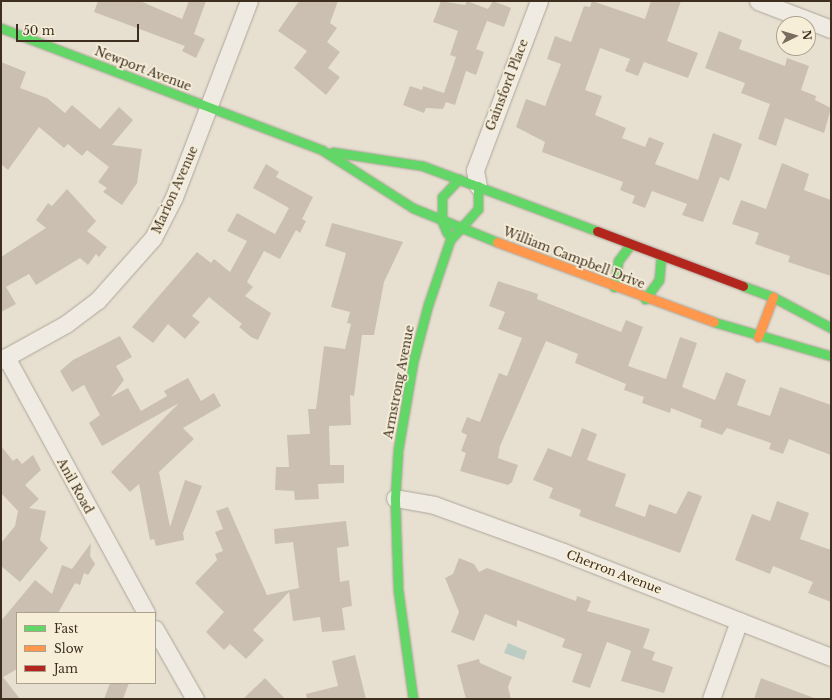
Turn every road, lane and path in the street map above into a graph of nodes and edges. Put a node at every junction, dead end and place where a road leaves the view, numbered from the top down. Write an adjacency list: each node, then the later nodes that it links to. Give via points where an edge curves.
1 (249, 1): 7 (street, Marion Avenue)
2 (539, 1): 9 (street, Gainsford Place)
3 (758, 1): 4 (street)
4 (794, 7): 6 (street)
5 (1, 28): 7 (street, Newport Avenue)
6 (831, 29)
7 (208, 107): 8 (street, William Campbell Drive); 23 (street, Marion Avenue, via 174,197 153,238 128,270 97,301 66,324)
8 (322, 150): 10 (street, William Campbell Drive, via 423,166); 12 (street, William Campbell Drive, via 399,200)
9 (475, 170): 10 (street); 11 (street)
10 (459, 179): 11 (street, William Campbell Drive); 12 (street, via 442,196)
11 (478, 186): 13 (street, via 478,209); 15 (street, William Campbell Drive)
12 (442, 221): 13 (street, William Campbell Drive); 14 (street)
13 (463, 228): 14 (street); 17 (street, William Campbell Drive)
14 (450, 240): 24 (street, Armstrong Avenue, via 413,362 398,450)
15 (631, 244): 16 (street, William Campbell Drive); 17 (street, via 618,261)
16 (661, 257): 18 (street, William Campbell Drive); 19 (street, via 659,280)
17 (614, 287): 19 (street, William Campbell Drive)
18 (773, 297): 20 (street, William Campbell Drive); 21 (street)
19 (645, 299): 21 (street, William Campbell Drive)
20 (831, 328)
21 (758, 337): 22 (street, William Campbell Drive)
22 (831, 356)
23 (4, 359): 25 (street, Anil Road)
24 (394, 498): 26 (street, Cherron Avenue, via 434,505); 30 (street, Armstrong Avenue, via 398,590)
25 (145, 612)
26 (739, 621): 28 (street, Cherron Avenue); 31 (street)
27 (156, 631): 29 (street)
28 (831, 657)
29 (195, 699)
30 (413, 699)
31 (711, 699)

